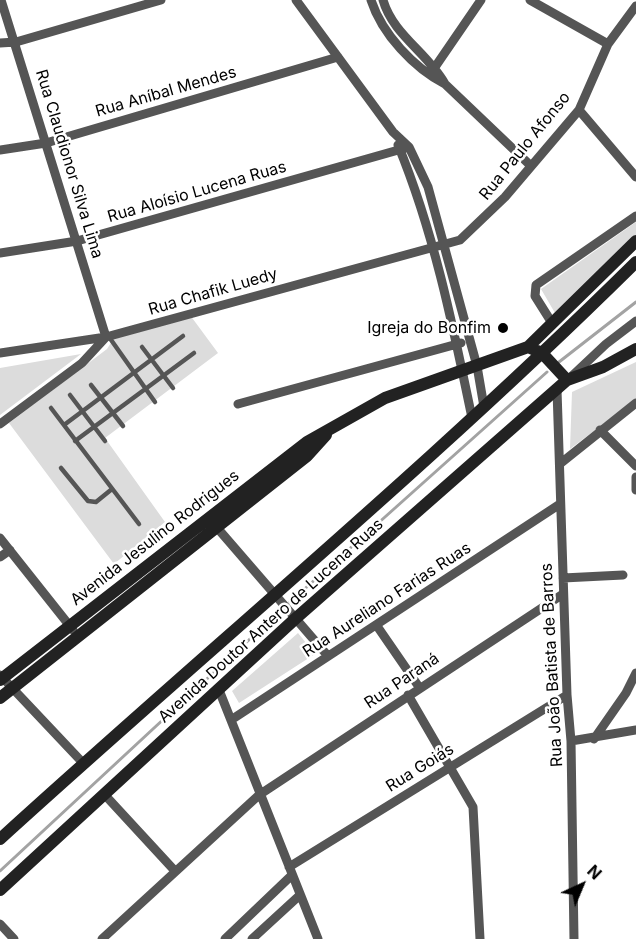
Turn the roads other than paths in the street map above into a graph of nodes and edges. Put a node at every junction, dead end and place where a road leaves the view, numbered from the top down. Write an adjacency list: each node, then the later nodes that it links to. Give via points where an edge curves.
1 (1, 0): 9 (street, Rua Claudionor Silva Lima)
2 (296, 0): 12 (street)
3 (371, 0): 14 (street, via 381,24)
4 (383, 0): 13 (street, via 394,24)
5 (481, 0): 13 (street)
6 (530, 0): 11 (street)
7 (155, 1): 9 (street)
8 (636, 6): 11 (street, Rua Paulo Afonso)
9 (16, 42): 10 (street); 17 (street, Rua Claudionor Silva Lima)
10 (0, 44)
11 (608, 44): 16 (street, Rua Paulo Afonso)
12 (338, 57): 17 (street, Rua Aníbal Mendes); 18 (street)
13 (436, 66): 14 (street); 15 (street)
14 (429, 76): 15 (street)
15 (445, 84): 20 (street)
16 (579, 110): 20 (street, Rua Paulo Afonso); 21 (street)
17 (46, 143): 19 (street, Rua Aníbal Mendes); 23 (street, Rua Claudionor Silva Lima)
18 (405, 149): 23 (street, Rua Aloísio Lucena Ruas); 25 (street, via 428,187); 26 (street)
19 (0, 150)
20 (531, 166): 25 (street, Rua Paulo Afonso, via 470,233)
21 (636, 177)
22 (636, 216): 30 (street, via 536,285 535,296)
23 (77, 241): 27 (street, Rua Aloísio Lucena Ruas); 32 (street, Rua Claudionor Silva Lima)
24 (636, 241): 30 (main road)
25 (444, 246): 26 (street, Rua Paulo Afonso); 33 (street)
26 (431, 249): 32 (street, Rua Chafik Luedy); 34 (street)
27 (0, 253)
28 (636, 262): 40 (main road, Avenida Doutor Antero de Lucena Ruas)
29 (636, 321): 46 (street)
30 (552, 323): 36 (main road)
31 (183, 336): 41 (lane)
32 (107, 337): 38 (street, Rua Chafik Luedy); 44 (lane); 61 (street, via 82,363)
33 (470, 340): 34 (street); 42 (street)
34 (456, 344): 43 (street); 55 (street)
35 (142, 347): 41 (lane)
36 (528, 347): 40 (main road); 42 (main road, Avenida Jesulino Rodrigues)
37 (636, 349): 46 (main road, via 603,367)
38 (0, 353)
39 (194, 353): 45 (lane)
40 (542, 353): 46 (main road); 56 (main road, Avenida Doutor Antero de Lucena Ruas)
41 (152, 360): 44 (lane); 45 (lane)
42 (477, 366): 43 (main road, Avenida Jesulino Rodrigues); 56 (street)
43 (462, 371): 60 (street); 75 (main road, Avenida Jesulino Rodrigues, via 385,398 331,430 307,456)
44 (134, 373): 49 (lane); 52 (lane)
45 (164, 376): 48 (lane); 49 (lane)
46 (569, 378): 50 (main road, Avenida Doutor Antero de Lucena Ruas)
47 (91, 385): 52 (lane)
48 (173, 388)
49 (146, 389): 53 (lane); 59 (lane)
50 (557, 390): 68 (street, Rua João Batista de Barros); 84 (main road, Avenida Doutor Antero de Lucena Ruas)
51 (70, 395): 58 (lane)
52 (101, 398): 58 (lane); 59 (lane)
53 (155, 402)
54 (636, 403): 65 (street)
55 (238, 404)
56 (483, 407): 60 (main road, Avenida Doutor Antero de Lucena Ruas)
57 (51, 408): 62 (lane)
58 (83, 411): 62 (lane); 64 (lane)
59 (113, 413): 63 (lane); 64 (lane)
60 (472, 418): 82 (main road, Avenida Doutor Antero de Lucena Ruas)
61 (0, 424)
62 (64, 425): 66 (lane)
63 (123, 426)
64 (94, 427): 66 (lane); 67 (lane)
65 (600, 430): 68 (street); 69 (street)
66 (75, 441): 72 (lane)
67 (105, 441)
68 (561, 463): 74 (street, Rua João Batista de Barros)
69 (636, 466)
70 (61, 468): 72 (lane, via 88,501 96,502)
71 (636, 477): 73 (street)
72 (112, 489): 76 (lane)
73 (636, 490)
74 (560, 504): 81 (street, Rua João Batista de Barros); 85 (street, Rua Aureliano Farias Ruas)
75 (212, 521): 82 (street); 86 (main road, Avenida Jesulino Rodrigues)
76 (139, 524)
77 (0, 538): 78 (street)
78 (10, 550): 79 (street); 86 (street)
79 (0, 557)
80 (623, 575): 81 (street)
81 (563, 578): 83 (street, Rua João Batista de Barros)
82 (274, 594): 84 (street); 100 (main road, Avenida Doutor Antero de Lucena Ruas)
83 (563, 594): 90 (street, Rua Paraná); 93 (street, Rua João Batista de Barros)
84 (296, 619): 87 (street); 92 (main road, Avenida Doutor Antero de Lucena Ruas)
85 (377, 626): 87 (street, Rua Aureliano Farias Ruas); 90 (street)
86 (74, 631): 89 (main road, Avenida Jesulino Rodrigues); 91 (main road, Avenida Jesulino Rodrigues)
87 (328, 656): 96 (street, Rua Aureliano Farias Ruas)
88 (636, 672): 98 (street)
89 (1, 678): 91 (street)
90 (419, 687): 94 (street, Rua Paraná)
91 (13, 689): 95 (main road, Avenida Jesulino Rodrigues); 100 (street)
92 (219, 690): 96 (street); 102 (main road, Avenida Doutor Antero de Lucena Ruas)
93 (567, 694): 99 (street, Rua João Batista de Barros); 101 (street, Rua Goiás)
94 (408, 695): 101 (street); 103 (street, Rua Paraná)
95 (0, 698)
96 (231, 720): 103 (street)
97 (636, 730): 98 (street)
98 (594, 739): 99 (street)
99 (571, 741): 116 (street, Rua João Batista de Barros)
100 (83, 763): 104 (main road, Avenida Doutor Antero de Lucena Ruas)
101 (451, 766): 106 (street, Rua Goiás); 115 (street, via 474,813)
102 (104, 794): 105 (street); 107 (main road, Avenida Doutor Antero de Lucena Ruas)
103 (259, 795): 105 (street, Rua Paraná); 106 (street)
104 (0, 839)
105 (175, 871): 111 (street, Rua Paraná)
106 (290, 871): 108 (street); 112 (street, Rua Goiás)
107 (0, 890)
108 (300, 895): 113 (street); 114 (street)
109 (0, 924): 110 (street)
110 (14, 939)
111 (102, 939)
112 (225, 939)
113 (252, 939)
114 (318, 939)
115 (480, 939)
116 (574, 939)

